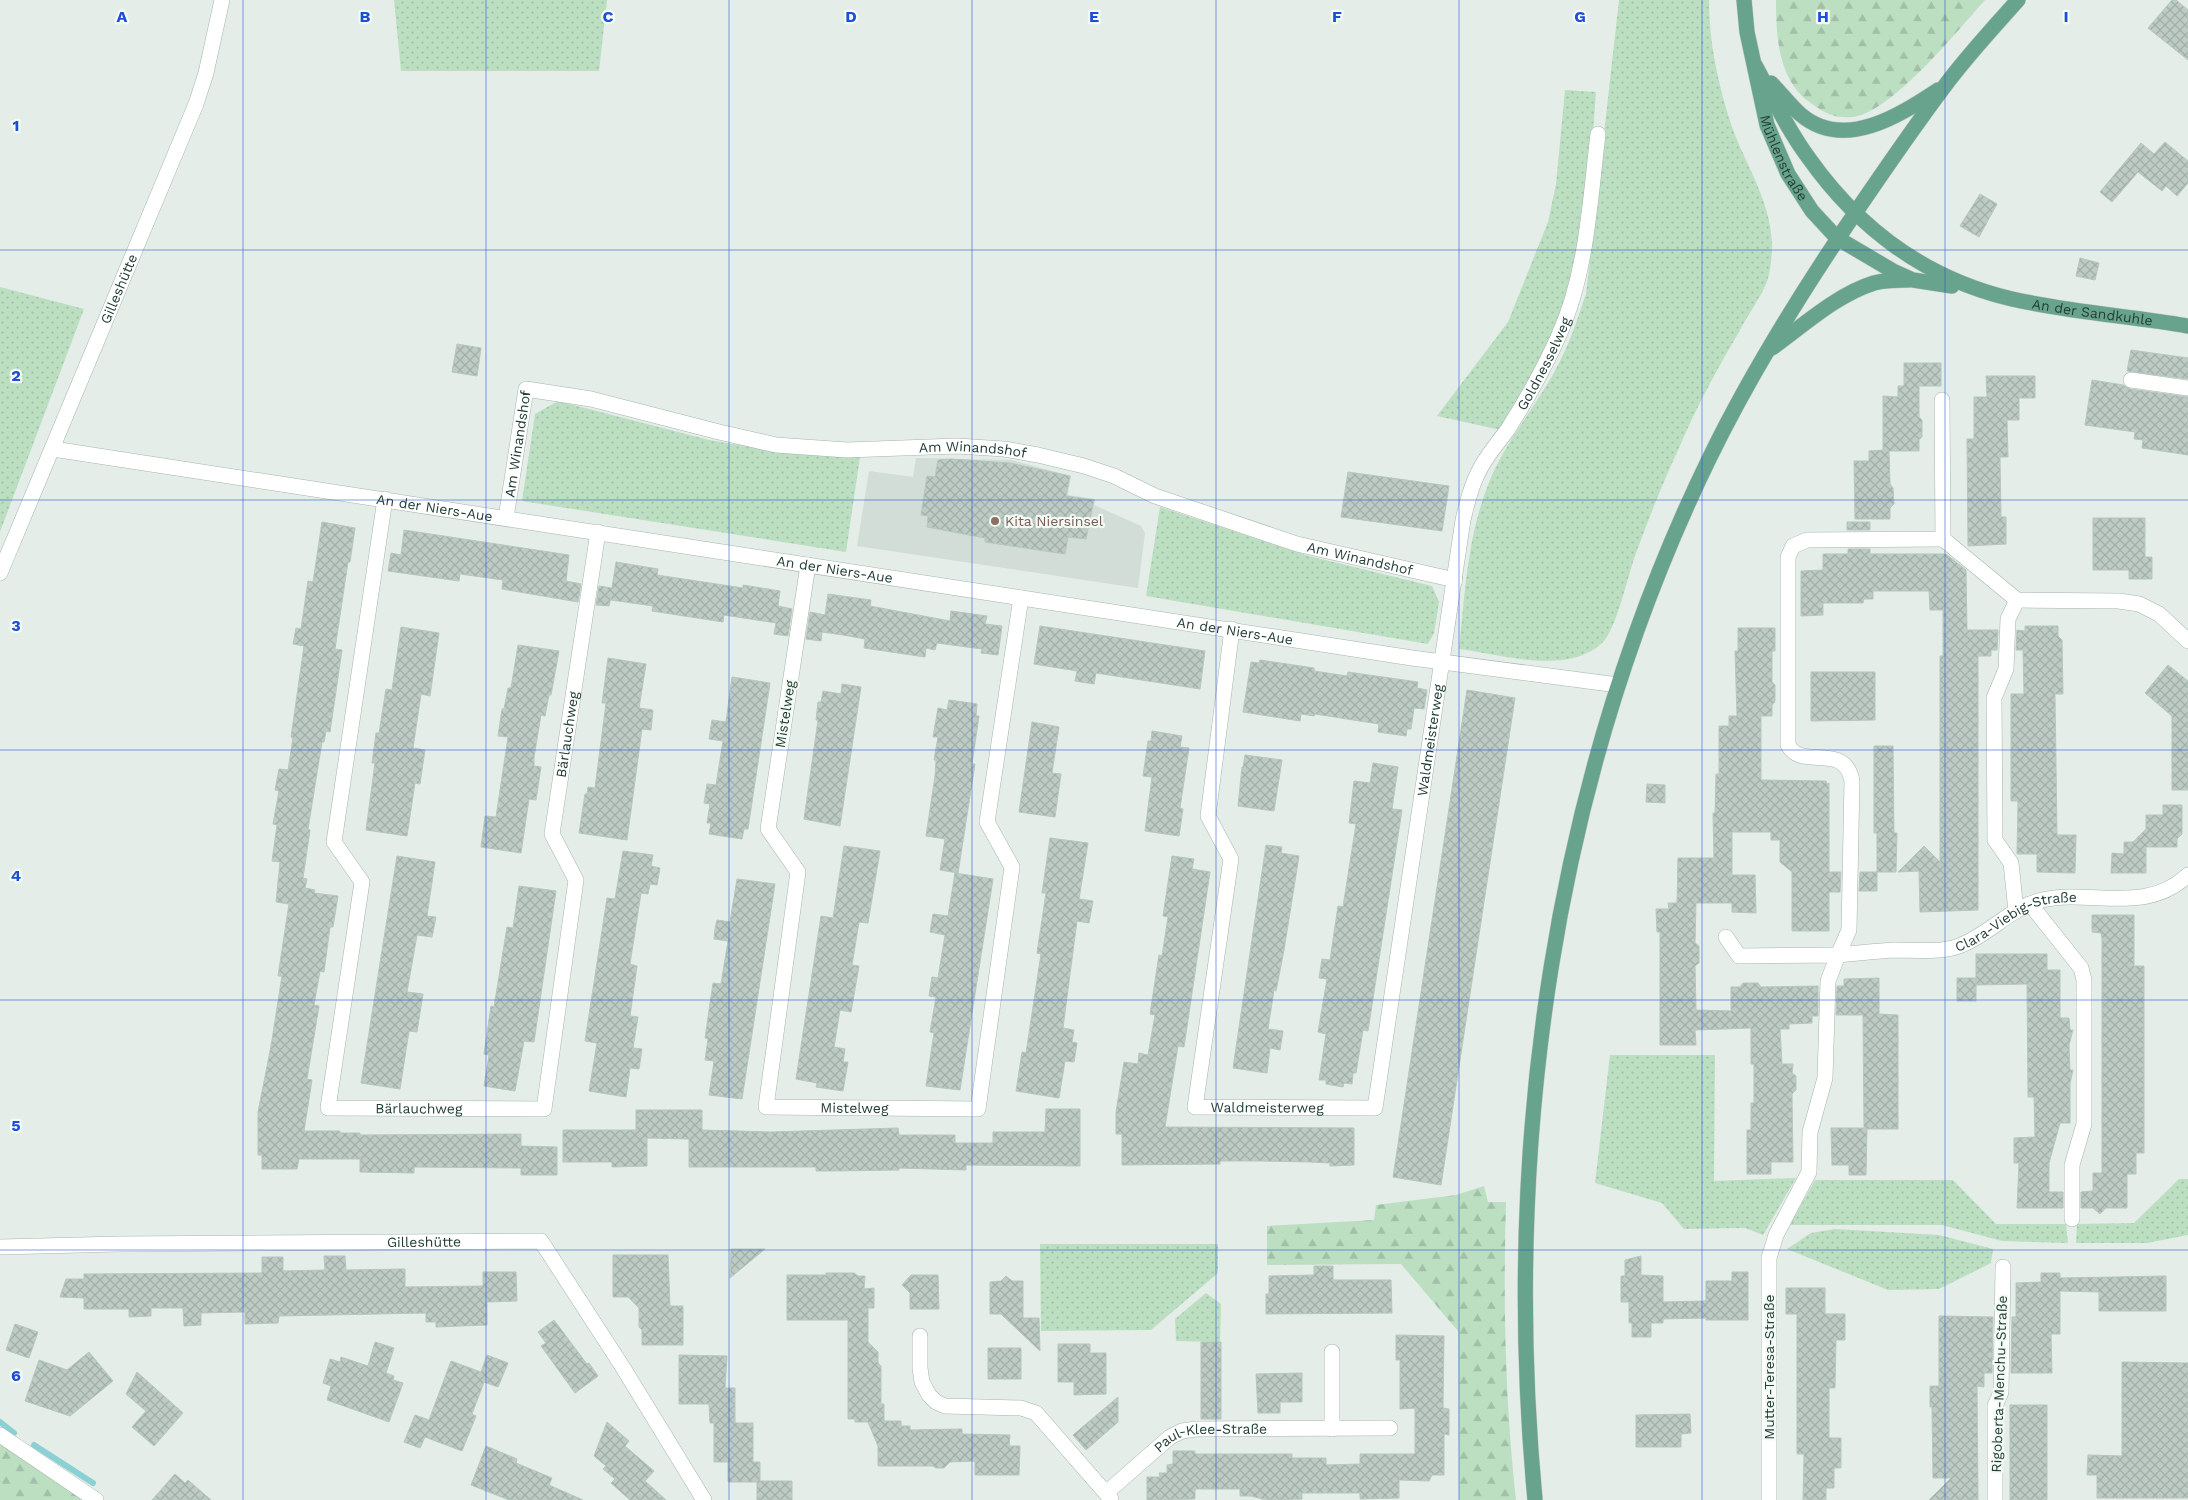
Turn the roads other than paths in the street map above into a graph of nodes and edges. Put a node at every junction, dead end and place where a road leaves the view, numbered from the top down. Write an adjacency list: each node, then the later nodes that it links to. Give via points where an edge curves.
1 (222, 0): 16 (street, Gilleshütte, via 196,104)
2 (1744, 0): 4 (main road, Mühlenstraße)
3 (2018, 0): 5 (main road)
4 (1755, 65): 5 (main road, via 1801,115 1815,124 1841,130 1875,126); 7 (main road, Mühlenstraße, via 1808,158); 8 (main road, Mühlenstraße, via 1767,125 1782,162 1812,211)
5 (1945, 86): 7 (main road)
6 (1598, 134): 23 (street, Goldnesselweg, via 1586,230 1572,300 1547,361 1478,472 1463,520)
7 (1854, 213): 8 (main road); 10 (main road, An der Sandkuhle, via 1920,264 1948,279)
8 (1837, 238): 9 (main road, An der Sandkuhle); 12 (main road)
9 (1913, 280): 10 (main road, An der Sandkuhle); 12 (main road, via 1875,282 1852,292)
10 (1998, 295): 11 (main road, An der Sandkuhle)
11 (2188, 326)
12 (1765, 354): 29 (main road, via 1691,496)
13 (2131, 380): 14 (street)
14 (2188, 388)
15 (1942, 400): 20 (street)
16 (53, 449): 17 (street, An der Niers-Aue); 22 (street, Gilleshütte)
17 (385, 499): 18 (street, An der Niers-Aue); 19 (street, Bärlauchweg, via 334,842 362,882 328,1108 544,1109 576,880 552,834)
18 (506, 518): 19 (street, An der Niers-Aue); 23 (street, Am Winandshof, via 526,389 591,399 776,445 848,450 964,446 1038,455 1107,473 1155,496 1297,544)
19 (598, 532): 21 (street, An der Niers-Aue)
20 (1942, 539): 25 (street); 34 (street, Mutter-Teresa-Straße, via 1808,540 1793,546 1787,562 1788,745 1802,756 1838,761 1847,768 1852,781 1849,930)
21 (808, 564): 24 (street, An der Niers-Aue); 24 (street, Mistelweg, via 768,829 798,872 766,1107 978,1109 1012,867 987,822)
22 (0, 573)
23 (1455, 580): 28 (street)
24 (1021, 598): 26 (street, An der Niers-Aue)
25 (2017, 600): 27 (street, via 2138,604 2159,614); 32 (street, via 2008,619 2006,670 1994,698 1995,840 2011,863)
26 (1232, 629): 28 (street, An der Niers-Aue); 28 (street, Waldmeisterweg, via 1208,816 1231,859 1195,1107 1375,1108)
27 (2188, 641)
28 (1442, 662): 29 (street, An der Niers-Aue)
29 (1618, 685): 46 (main road, via 1583,808 1567,879 1533,1111 1528,1176 1526,1318)
30 (2188, 875): 31 (street, Clara-Viebig-Straße, via 2168,890 2141,898 2058,898)
31 (2030, 904): 32 (street, Clara-Viebig-Straße); 35 (street, via 2080,968 2084,980 2084,1124 2072,1165)
32 (2016, 911): 34 (street, Clara-Viebig-Straße, via 1973,940 1951,948)
33 (1726, 937): 34 (street, Clara-Viebig-Straße, via 1739,956)
34 (1838, 955): 47 (street, Mutter-Teresa-Straße, via 1828,981 1825,1078 1810,1132 1809,1172 1776,1235 1769,1263)
35 (2072, 1219)
36 (0, 1248): 45 (street, Gilleshütte, via 541,1241)
37 (2003, 1267): 48 (street, Rigoberta-Menchu-Straße, via 2001,1392 1995,1406)
38 (920, 1336): 43 (street, via 921,1375 932,1399 946,1406 1021,1408 1036,1413)
39 (1332, 1352): 41 (street)
40 (1390, 1428): 41 (street, Paul-Klee-Straße)
41 (1332, 1429): 43 (street, Paul-Klee-Straße, via 1182,1430 1170,1437)
42 (0, 1435): 44 (street)
43 (1109, 1496)
44 (96, 1500)
45 (704, 1500)
46 (1535, 1500)
47 (1769, 1500)
48 (1995, 1500)

